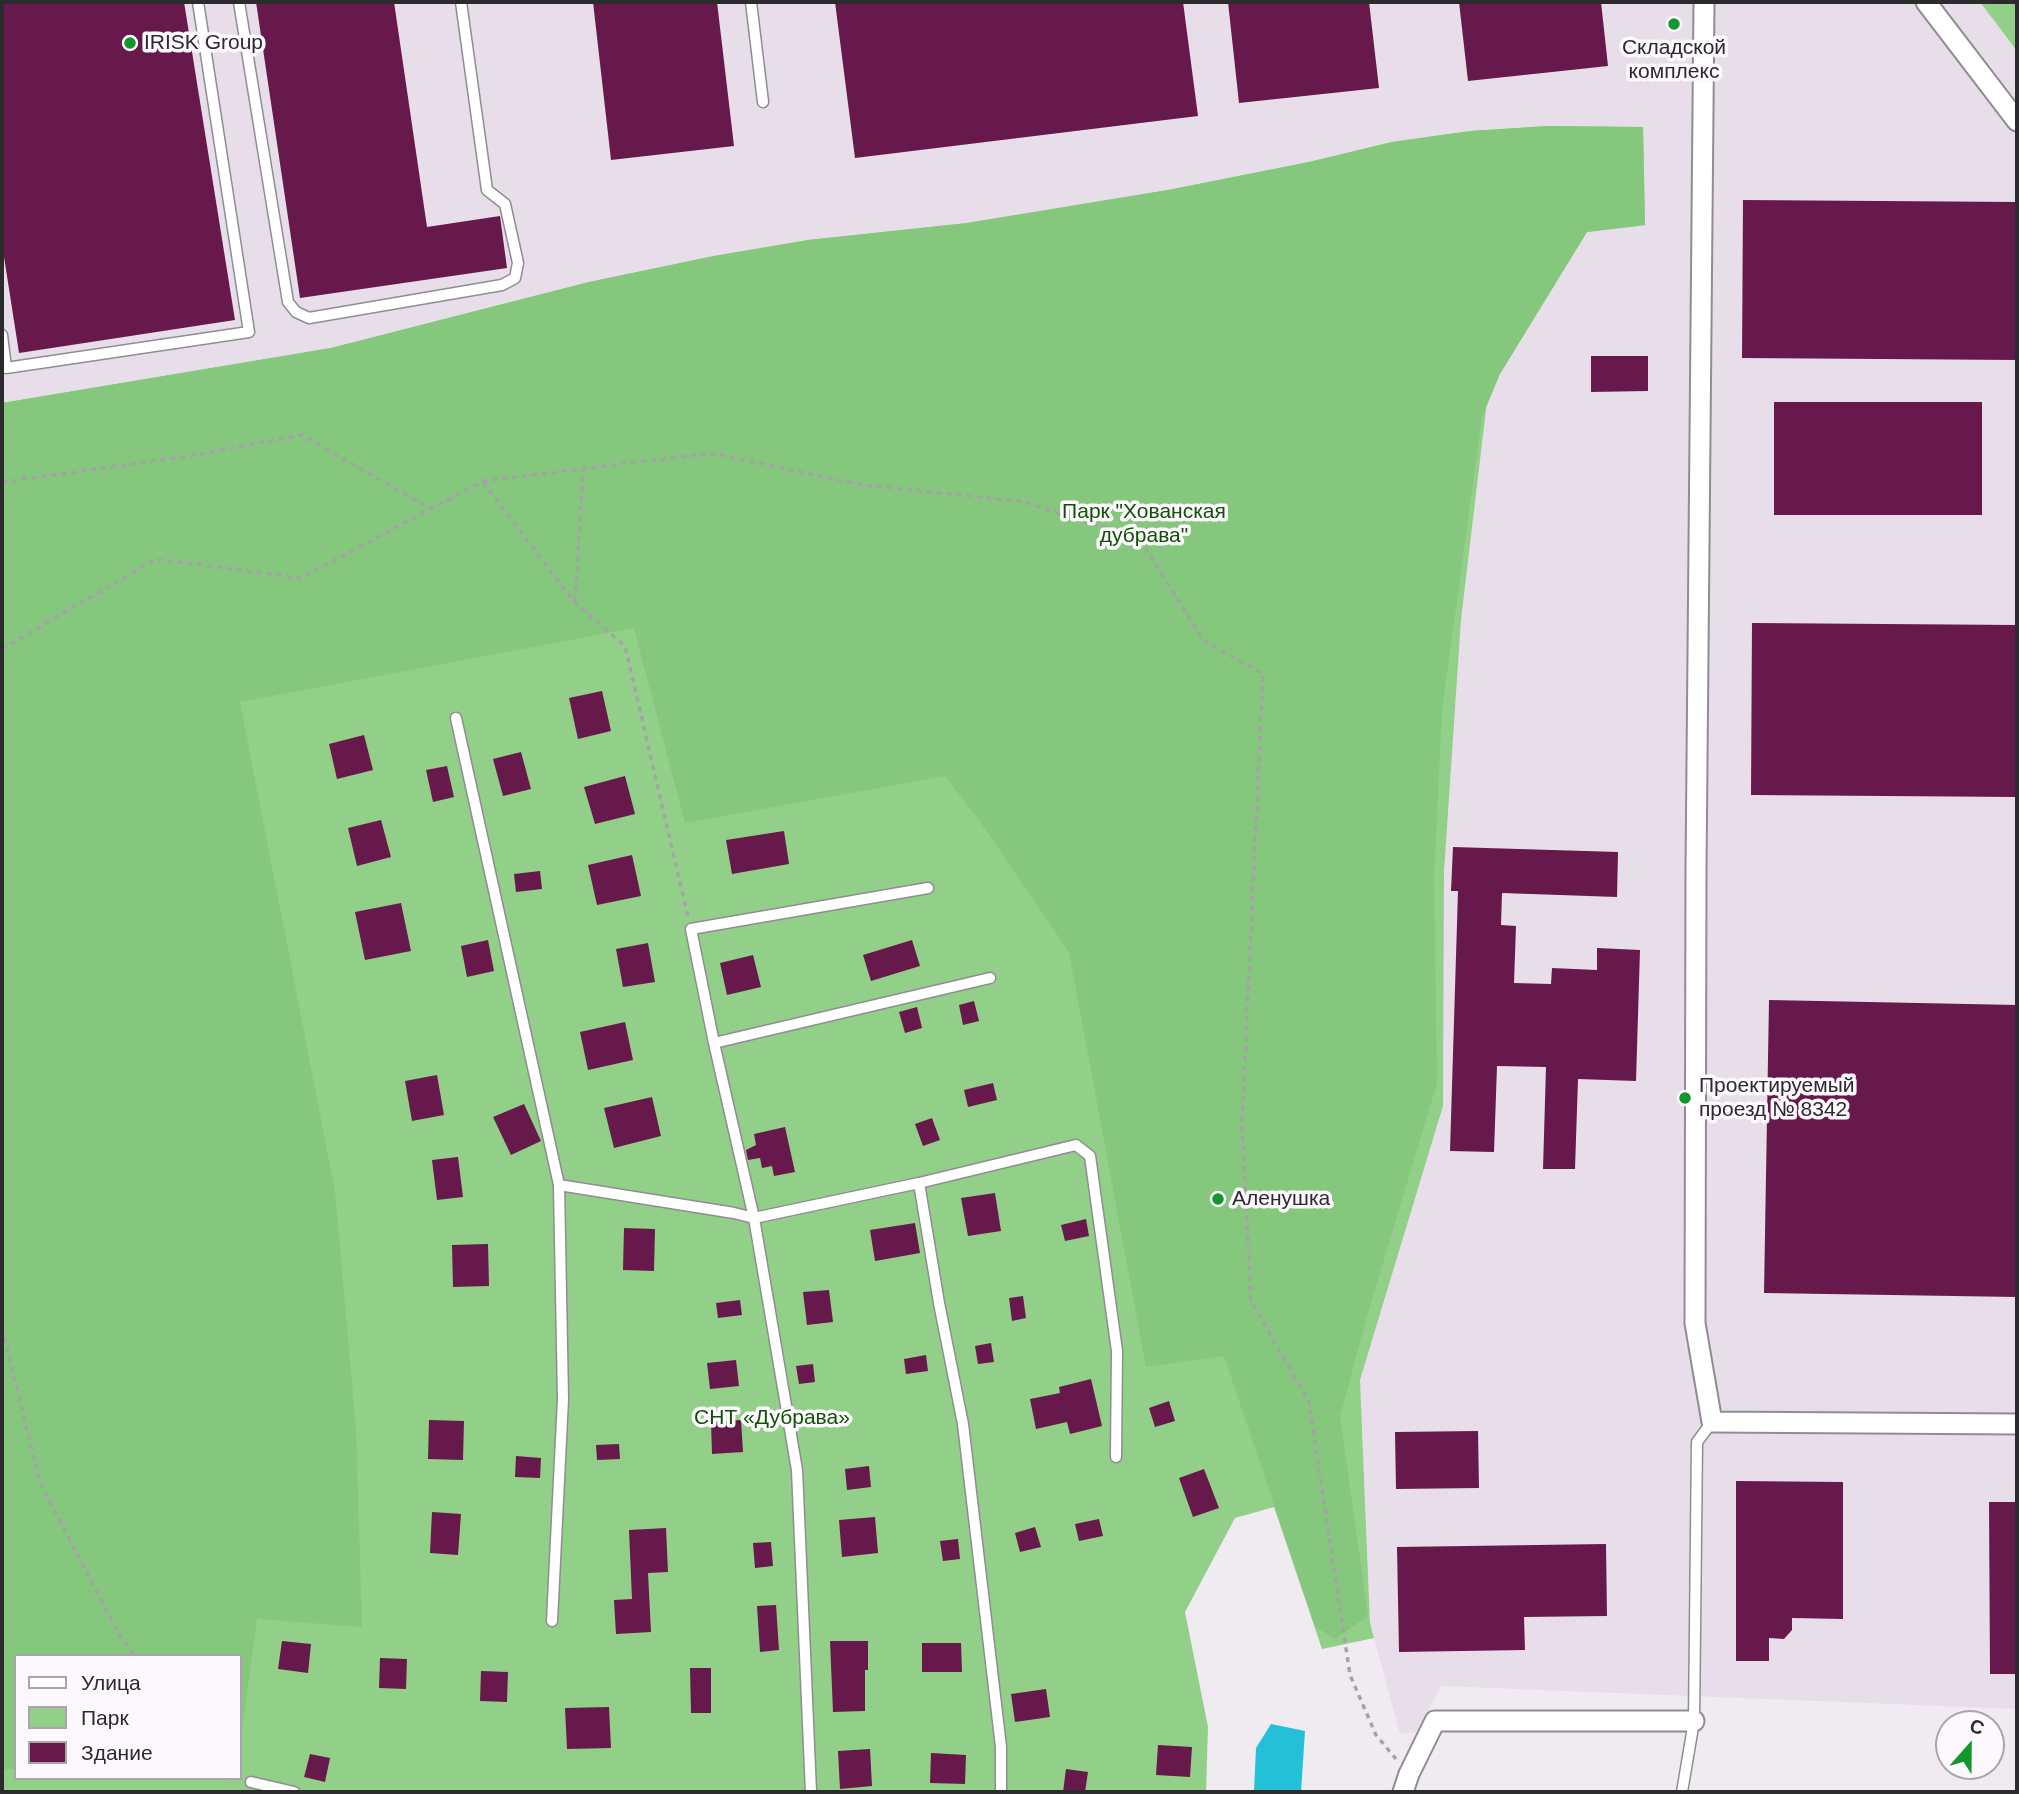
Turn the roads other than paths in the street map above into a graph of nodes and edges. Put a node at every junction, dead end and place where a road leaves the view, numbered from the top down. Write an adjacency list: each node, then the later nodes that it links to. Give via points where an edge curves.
1 (198, 2): 9 (lane, via 249,332 6,368)
2 (239, 2): 3 (lane, via 288,302 309,318 502,285 515,278 518,263 505,204 487,190)
3 (461, 2)
4 (751, 2): 7 (lane)
5 (1704, 2): 17 (street, via 1695,1323)
6 (1927, 2): 8 (street)
7 (763, 102)
8 (2017, 121)
9 (2, 335)
10 (456, 718): 15 (lane)
11 (928, 888): 13 (lane, via 691,929)
12 (990, 978): 13 (lane)
13 (714, 1043): 16 (lane)
14 (919, 1183): 16 (lane); 19 (lane, via 1076,1145 1090,1156 1117,1351); 26 (lane, via 963,1424 1001,1746)
15 (559, 1185): 16 (lane); 20 (lane, via 563,1399)
16 (754, 1218): 25 (lane, via 797,1470)
17 (1712, 1422): 18 (street); 21 (lane, via 1697,1442)
18 (2017, 1424)
19 (1116, 1457)
20 (552, 1621)
21 (1694, 1721): 23 (street, via 1435,1721); 27 (lane)
22 (251, 1782): 24 (lane)
23 (1406, 1783)
24 (294, 1792)
25 (811, 1792)
26 (1001, 1792)
27 (1682, 1792)

